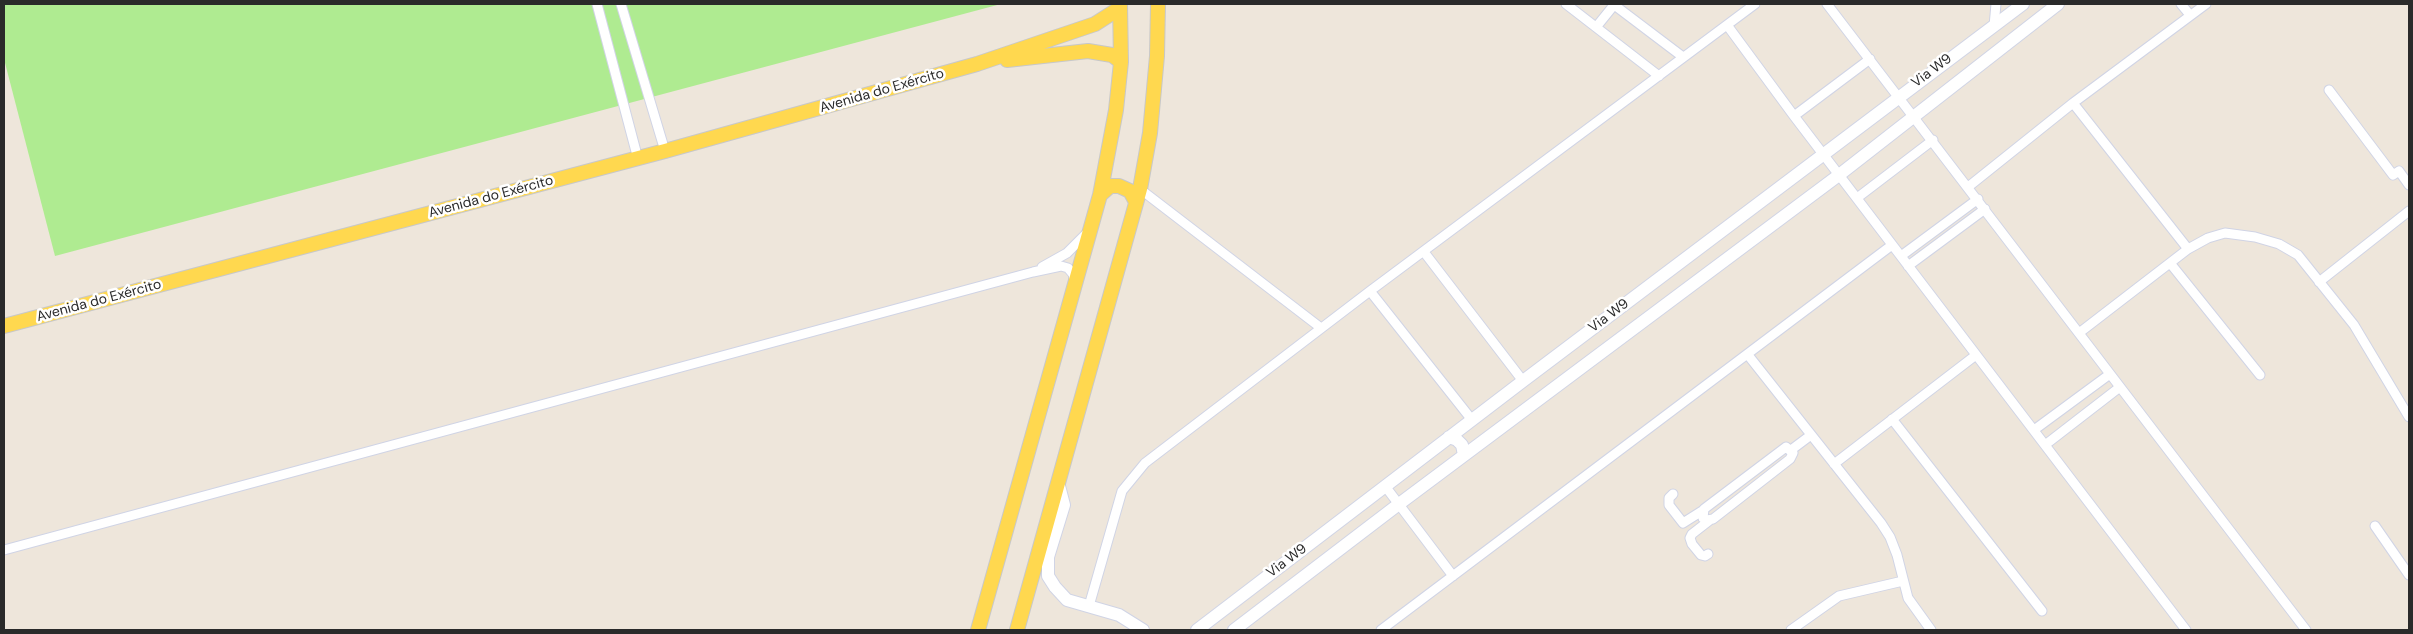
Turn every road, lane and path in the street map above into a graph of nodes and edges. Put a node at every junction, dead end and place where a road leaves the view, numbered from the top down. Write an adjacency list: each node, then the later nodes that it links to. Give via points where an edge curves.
1 (597, 4): 32 (street)
2 (621, 4): 30 (street)
3 (1158, 4): 37 (main road, via 1152,114)
4 (1566, 4): 17 (street)
5 (1613, 4): 17 (street); 19 (street)
6 (1755, 4): 16 (street)
7 (1827, 4): 20 (street)
8 (1996, 4): 18 (street)
9 (2010, 4): 10 (street)
10 (2022, 4): 18 (street, Via W9)
11 (2058, 4): 28 (street, Via W9)
12 (2181, 4): 15 (street)
13 (2206, 4): 15 (street)
14 (1120, 6): 21 (main road); 22 (main road, Avenida do Exército, via 1096,24)
15 (2190, 15): 26 (street)
16 (1727, 25): 19 (street); 27 (street)
17 (1597, 26): 23 (street)
18 (1994, 26): 25 (street, Via W9)
19 (1683, 57): 23 (street)
20 (1870, 59): 25 (street); 27 (street)
21 (1121, 62): 22 (main road, Avenida do Exército, via 1112,55 1088,51); 36 (main road, via 1116,110)
22 (977, 64): 30 (main road, Avenida do Exército)
23 (1659, 76): 45 (street)
24 (2329, 90): 34 (street, via 2393,175 2399,172)
25 (1899, 96): 28 (street); 31 (street, Via W9)
26 (2073, 103): 35 (street); 44 (street)
27 (1794, 116): 31 (street)
28 (1915, 117): 29 (street); 33 (street, Via W9)
29 (1933, 140): 35 (street); 38 (street)
30 (666, 151): 32 (main road, Avenida do Exército)
31 (1823, 154): 33 (street); 60 (street, Via W9)
32 (638, 158): 53 (main road, Avenida do Exército)
33 (1839, 175): 38 (street); 70 (street, Via W9)
34 (2409, 185)
35 (1968, 187): 39 (street)
36 (1100, 195): 37 (main road, via 1110,186 1119,186); 42 (main road)
37 (1138, 196): 54 (street); 72 (main road)
38 (1857, 198): 43 (street)
39 (1978, 199): 40 (street); 46 (street)
40 (1985, 209): 48 (street); 55 (street)
41 (2409, 211): 51 (street)
42 (1090, 228): 49 (street, via 1067,253); 50 (main road)
43 (1892, 245): 46 (street); 56 (street)
44 (2188, 249): 47 (street); 51 (street, via 2225,233 2255,237 2279,244 2298,255)
45 (1424, 252): 52 (street); 60 (street)
46 (1901, 256): 48 (street)
47 (2170, 263): 55 (street); 59 (street)
48 (1908, 266): 57 (street)
49 (1033, 272): 50 (street, via 1061,266 1068,268); 81 (street)
50 (1075, 282): 89 (main road)
51 (2319, 282): 62 (street, via 2354,325)
52 (1370, 291): 54 (street); 63 (street)
53 (4, 326)
54 (1321, 328): 86 (street, via 1133,475 1122,491)
55 (2080, 333): 58 (street)
56 (1748, 355): 66 (street); 84 (street)
57 (1976, 355): 64 (street); 65 (street)
58 (2110, 374): 61 (street); 65 (street)
59 (2260, 375)
60 (1523, 381): 63 (street, Via W9)
61 (2120, 386): 68 (street); 97 (street)
62 (2409, 416)
63 (1472, 420): 67 (street, Via W9)
64 (1892, 420): 71 (street); 87 (street)
65 (2034, 430): 68 (street)
66 (1811, 435): 69 (street); 71 (street)
67 (1449, 437): 70 (street, via 1462,446); 73 (street, Via W9)
68 (2045, 445): 88 (street)
69 (1792, 450): 76 (street, via 1783,449); 78 (street, via 1792,458)
70 (1464, 455): 75 (street, Via W9)
71 (1834, 464): 85 (street, via 1890,537)
72 (1058, 482): 86 (street, via 1064,505 1048,557 1048,576 1067,600); 90 (main road)
73 (1385, 486): 75 (street); 77 (street, Via W9)
74 (1673, 494): 76 (street, via 1668,505 1680,522 1686,523)
75 (1398, 504): 80 (street, Via W9); 84 (street)
76 (1702, 511): 78 (street, via 1703,518)
77 (1346, 517): 80 (street, via 1349,532); 92 (street, Via W9)
78 (1710, 520): 82 (street, via 1690,538 1701,554)
79 (2375, 526): 83 (street)
80 (1356, 537): 93 (street, Via W9)
81 (4, 550)
82 (1708, 554)
83 (2409, 575)
84 (1453, 576): 94 (street)
85 (1903, 581): 95 (street, via 1839,596); 96 (street, via 1908,598)
86 (1089, 606): 91 (street, via 1119,615)
87 (2042, 611)
88 (2183, 629)
89 (978, 630)
90 (1017, 630)
91 (1143, 630)
92 (1197, 630)
93 (1234, 630)
94 (1381, 630)
95 (1791, 630)
96 (1930, 630)
97 (2306, 630)

